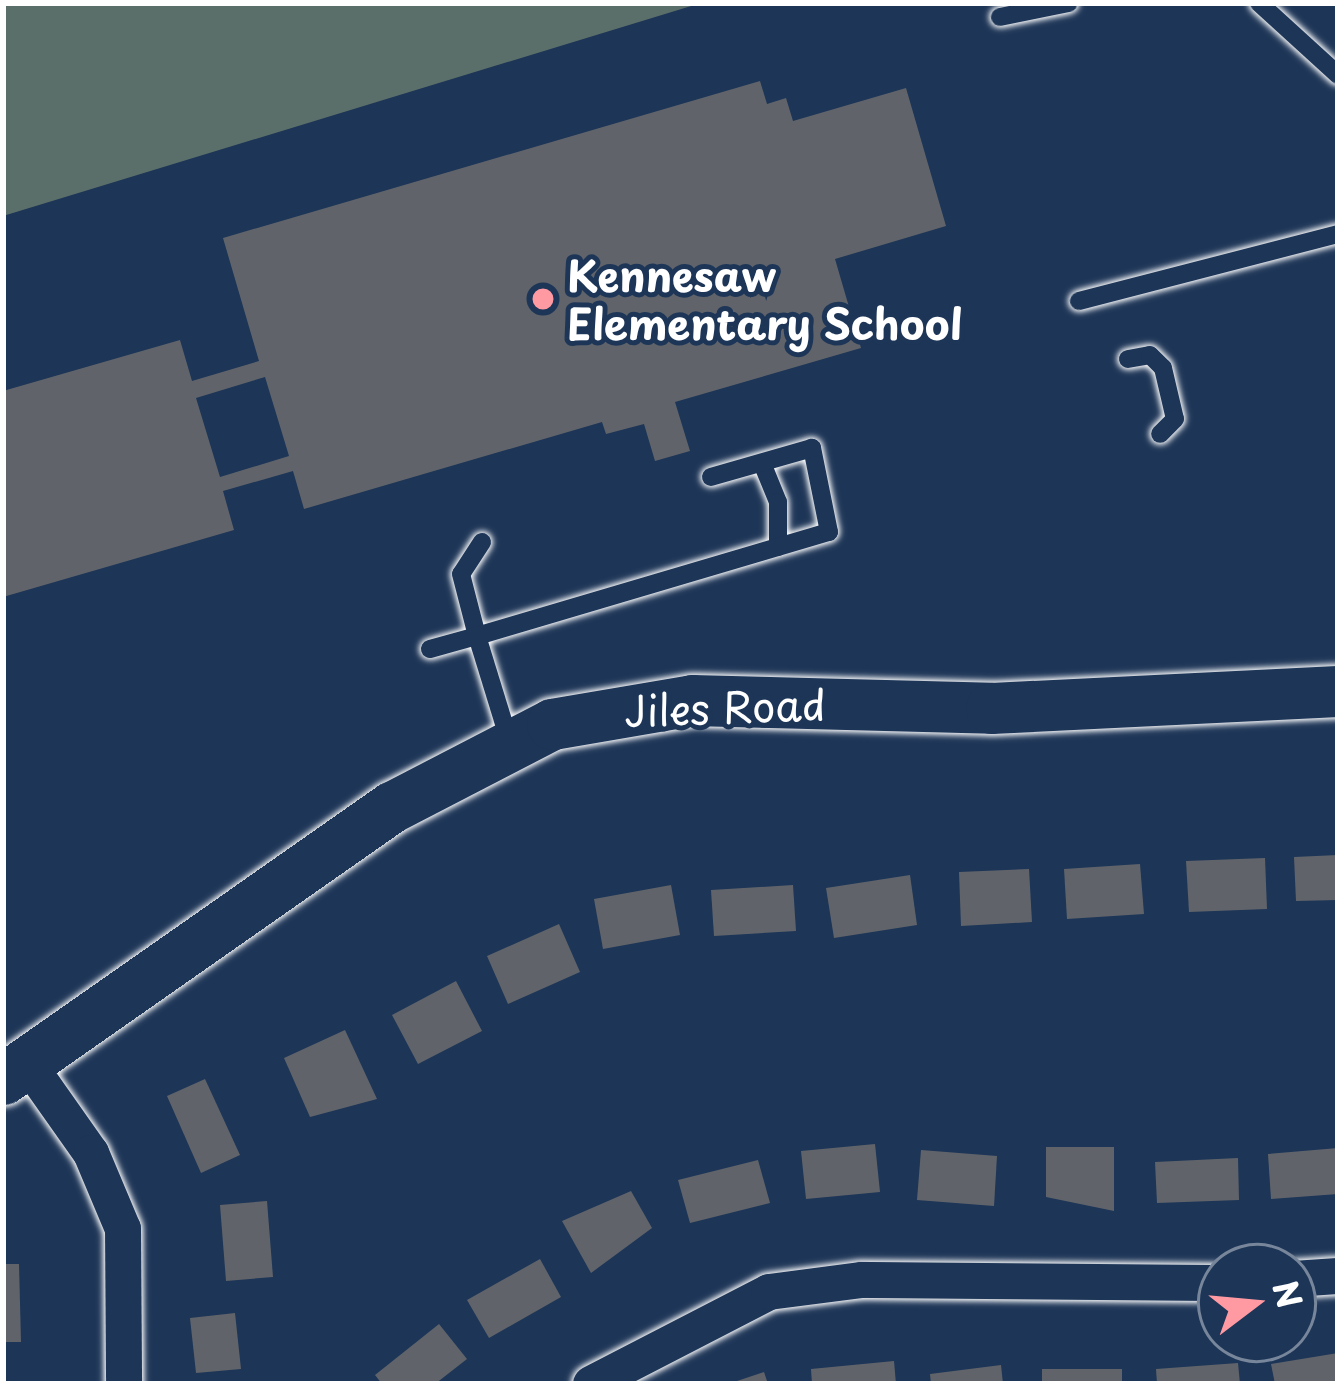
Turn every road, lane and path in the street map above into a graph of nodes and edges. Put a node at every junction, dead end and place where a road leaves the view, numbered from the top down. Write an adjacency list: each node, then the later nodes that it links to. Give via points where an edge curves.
1 (1069, 3): 3 (lane)
2 (1259, 3): 4 (lane)
3 (1000, 17)
4 (1338, 75)
5 (1338, 234): 6 (lane)
6 (1079, 301)
7 (1128, 358): 8 (lane, via 1150,355 1162,368 1175,419)
8 (1160, 434)
9 (762, 463): 10 (lane); 12 (lane, via 778,502); 12 (lane, via 812,448 829,532)
10 (711, 477)
11 (482, 542): 13 (lane, via 461,574)
12 (778, 547): 13 (lane)
13 (477, 636): 14 (lane); 16 (lane)
14 (430, 649)
15 (1338, 691): 16 (street, Jiles Road, via 1014,708 692,700 597,711)
16 (509, 740): 17 (street, Jiles Road, via 232,912)
17 (14, 1070): 19 (street, via 92,1153 123,1228)
18 (1197, 1283): 20 (street, via 862,1280 769,1292)
19 (124, 1384)
20 (591, 1384)

